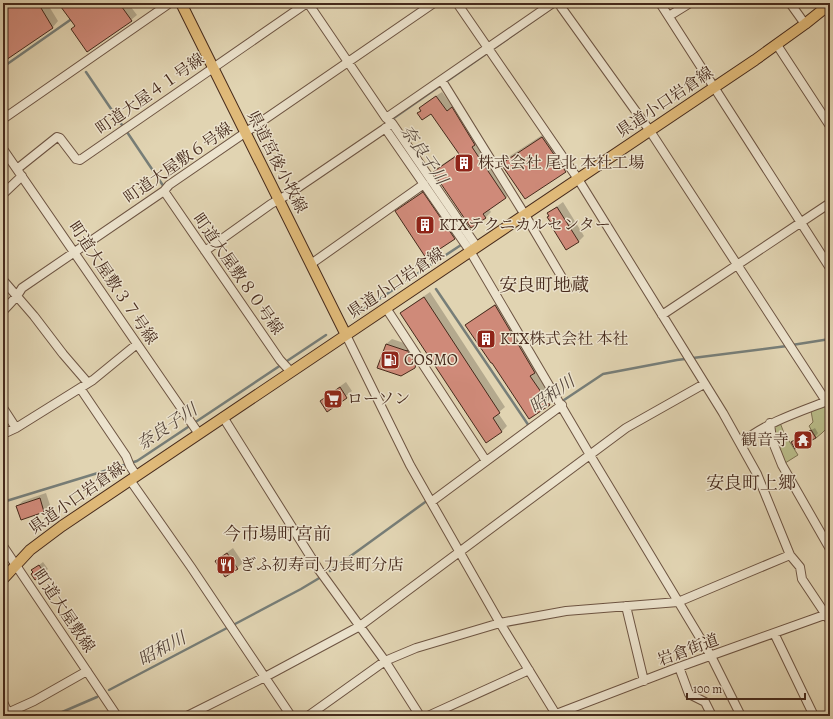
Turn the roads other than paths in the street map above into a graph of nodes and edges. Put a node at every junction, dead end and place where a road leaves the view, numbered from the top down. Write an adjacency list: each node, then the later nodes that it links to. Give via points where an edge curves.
1 (170, 3): 20 (street)
2 (181, 3): 17 (main road, 県道宮後小牧線)
3 (307, 3): 16 (street); 17 (street, 町道大屋４１号線)
4 (434, 3): 16 (street, 町道大屋敷６号線)
5 (457, 3): 15 (street)
6 (553, 3): 15 (street)
7 (561, 3): 23 (street, via 561,7)
8 (660, 3): 12 (street)
9 (690, 3): 12 (street)
10 (790, 3): 13 (street)
11 (830, 4): 13 (main road, 県道小口岩倉線)
12 (668, 15): 19 (street)
13 (805, 24): 14 (main road, 県道小口岩倉線)
14 (777, 45): 19 (main road, 県道小口岩倉線); 22 (street)
15 (489, 51): 18 (street); 27 (street)
16 (348, 62): 21 (street); 24 (street, 町道大屋敷６号線)
17 (213, 68): 24 (main road, 県道宮後小牧線); 26 (street, 町道大屋４１号線, via 80,160 76,159 57,136)
18 (442, 80): 21 (street); 33 (street)
19 (715, 87): 23 (main road, 県道小口岩倉線); 34 (street)
20 (3, 119)
21 (388, 123): 28 (street); 31 (street); 35 (street)
22 (830, 126)
23 (650, 131): 27 (main road, 県道小口岩倉線); 39 (street)
24 (246, 133): 29 (street, 町道大屋敷６号線, via 169,185); 31 (main road, 県道宮後小牧線)
25 (3, 149): 26 (street, 町道大屋敷３７号線)
26 (20, 173): 30 (street); 37 (street, 町道大屋敷３７号線)
27 (578, 179): 33 (main road, 県道小口岩倉線); 46 (street)
28 (424, 184): 35 (street); 38 (street)
29 (164, 191): 36 (street, 町道大屋敷８０号線); 37 (street, 町道大屋敷６号線)
30 (3, 194)
31 (279, 200): 36 (street); 38 (main road, 県道宮後小牧線)
32 (830, 203): 34 (street)
33 (525, 215): 35 (main road, 県道小口岩倉線); 42 (street)
34 (801, 222): 39 (street); 40 (street)
35 (474, 249): 44 (main road, 県道小口岩倉線); 54 (street)
36 (205, 251): 49 (street, 町道大屋敷８０号線, via 280,360)
37 (74, 252): 43 (street, 町道大屋敷６号線, via 22,288); 48 (street, 町道大屋敷３７号線)
38 (311, 264): 47 (main road, 県道宮後小牧線)
39 (737, 265): 46 (street); 53 (street)
40 (830, 268)
41 (3, 280): 43 (street)
42 (567, 286)
43 (17, 296): 45 (street, 町道大屋敷６号線); 50 (street)
44 (386, 308): 47 (main road, 県道小口岩倉線); 63 (street)
45 (3, 311)
46 (662, 315): 51 (street)
47 (348, 339): 49 (main road, 県道小口岩倉線); 65 (street, via 410,465)
48 (137, 344): 50 (street); 60 (street, 町道大屋敷３７号線)
49 (291, 372): 56 (main road, 県道小口岩倉線)
50 (88, 383): 52 (street)
51 (704, 384): 61 (street); 62 (street, via 626,428)
52 (80, 388): 58 (street); 64 (street, via 126,456)
53 (828, 401): 57 (street)
54 (560, 402): 62 (street); 63 (street)
55 (3, 408): 58 (street)
56 (223, 417): 60 (main road, 県道小口岩倉線); 76 (street, via 319,570)
57 (770, 424): 61 (street); 67 (street, via 772,440 782,465)
58 (16, 428): 59 (street)
59 (3, 434)
60 (199, 434): 64 (main road, 県道小口岩倉線)
61 (740, 443): 69 (street, via 757,474)
62 (590, 455): 68 (street); 72 (street)
63 (485, 459): 65 (street)
64 (133, 478): 70 (main road, 県道小口岩倉線, via 39,542); 83 (street)
65 (430, 499): 68 (street)
66 (3, 546): 70 (street, 町道大屋敷線)
67 (830, 549)
68 (459, 552): 75 (street); 76 (street)
69 (790, 555): 72 (street); 74 (street, via 800,568 802,579)
70 (16, 565): 71 (main road, 県道小口岩倉線); 82 (street, 町道大屋敷線)
71 (3, 579)
72 (678, 602): 73 (street); 78 (street)
73 (626, 606): 75 (street, via 566,611); 84 (street)
74 (829, 616): 77 (street, 岩倉街道)
75 (500, 623): 79 (street, via 416,648); 81 (street)
76 (360, 626): 79 (street); 83 (street)
77 (774, 633): 78 (street, 岩倉街道); 96 (street)
78 (711, 656): 80 (street, 岩倉街道); 95 (street)
79 (385, 662): 91 (street); 92 (street)
80 (679, 667): 84 (street, 岩倉街道); 94 (street, via 690,694 705,702)
81 (529, 670): 87 (street); 93 (street)
82 (87, 671): 86 (street); 88 (street, 町道大屋敷線)
83 (265, 677): 89 (street); 90 (street)
84 (644, 681): 87 (street, 岩倉街道)
85 (3, 702): 86 (street)
86 (6, 714)
87 (555, 715)
88 (117, 716)
89 (187, 716)
90 (291, 716)
91 (308, 716)
92 (420, 716)
93 (428, 716)
94 (712, 716)
95 (742, 716)
96 (814, 716)

